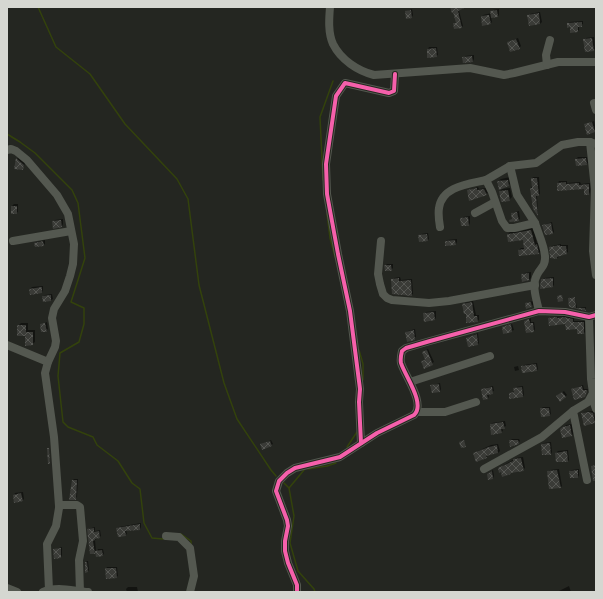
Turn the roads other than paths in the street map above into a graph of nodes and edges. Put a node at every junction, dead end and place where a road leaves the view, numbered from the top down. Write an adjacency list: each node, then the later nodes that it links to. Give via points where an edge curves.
1 (330, 7): 5 (street, via 329,27 333,44 344,58 366,73)
2 (550, 40): 4 (street, via 546,55)
3 (596, 62): 4 (street, via 558,62)
4 (547, 65): 5 (street, via 504,75 470,68)
5 (396, 74): 30 (street, via 394,91 389,93 345,83 336,96 326,164 328,194 351,319 360,389)
6 (593, 143): 8 (street, via 562,145 536,163); 17 (street, via 593,251)
7 (7, 150): 14 (street, via 16,151 27,160 57,195 68,214)
8 (510, 166): 9 (street); 12 (street, via 517,196)
9 (486, 180): 10 (street); 13 (street, via 462,185 448,192 439,208)
10 (495, 202): 11 (street); 12 (street, via 507,228)
11 (475, 213)
12 (535, 223): 18 (street, via 546,257 544,266 536,275)
13 (440, 227)
14 (71, 231): 15 (street); 23 (street, via 74,244 73,264 65,291 54,309 52,318 56,340)
15 (13, 241)
16 (381, 241): 18 (street, via 378,274 383,294 392,300 429,303 449,301)
17 (596, 275)
18 (535, 284): 19 (street)
19 (540, 311): 20 (street); 24 (street, via 406,348 402,351 401,363)
20 (593, 316): 25 (street)
21 (7, 344): 23 (street)
22 (490, 356): 24 (street)
23 (48, 362): 33 (street, via 45,379 54,436)
24 (410, 382): 29 (street, via 419,406)
25 (592, 397): 27 (street); 28 (street)
26 (476, 402): 29 (street, via 444,412)
27 (596, 410)
28 (573, 411): 31 (street, via 542,437); 32 (street)
29 (417, 412): 30 (street)
30 (361, 442): 41 (street, via 335,458 290,471 277,484 276,491 288,526 285,551)
31 (484, 469)
32 (587, 480)
33 (60, 506): 36 (street, via 56,526 47,544); 38 (street, via 77,505 80,508 83,541 79,560)
34 (166, 536): 40 (street, via 180,537 190,548 194,576)
35 (7, 588): 37 (street)
36 (46, 591): 38 (street, via 56,589)
37 (17, 592)
38 (80, 592): 39 (street)
39 (88, 592)
40 (190, 592)
41 (297, 592)

